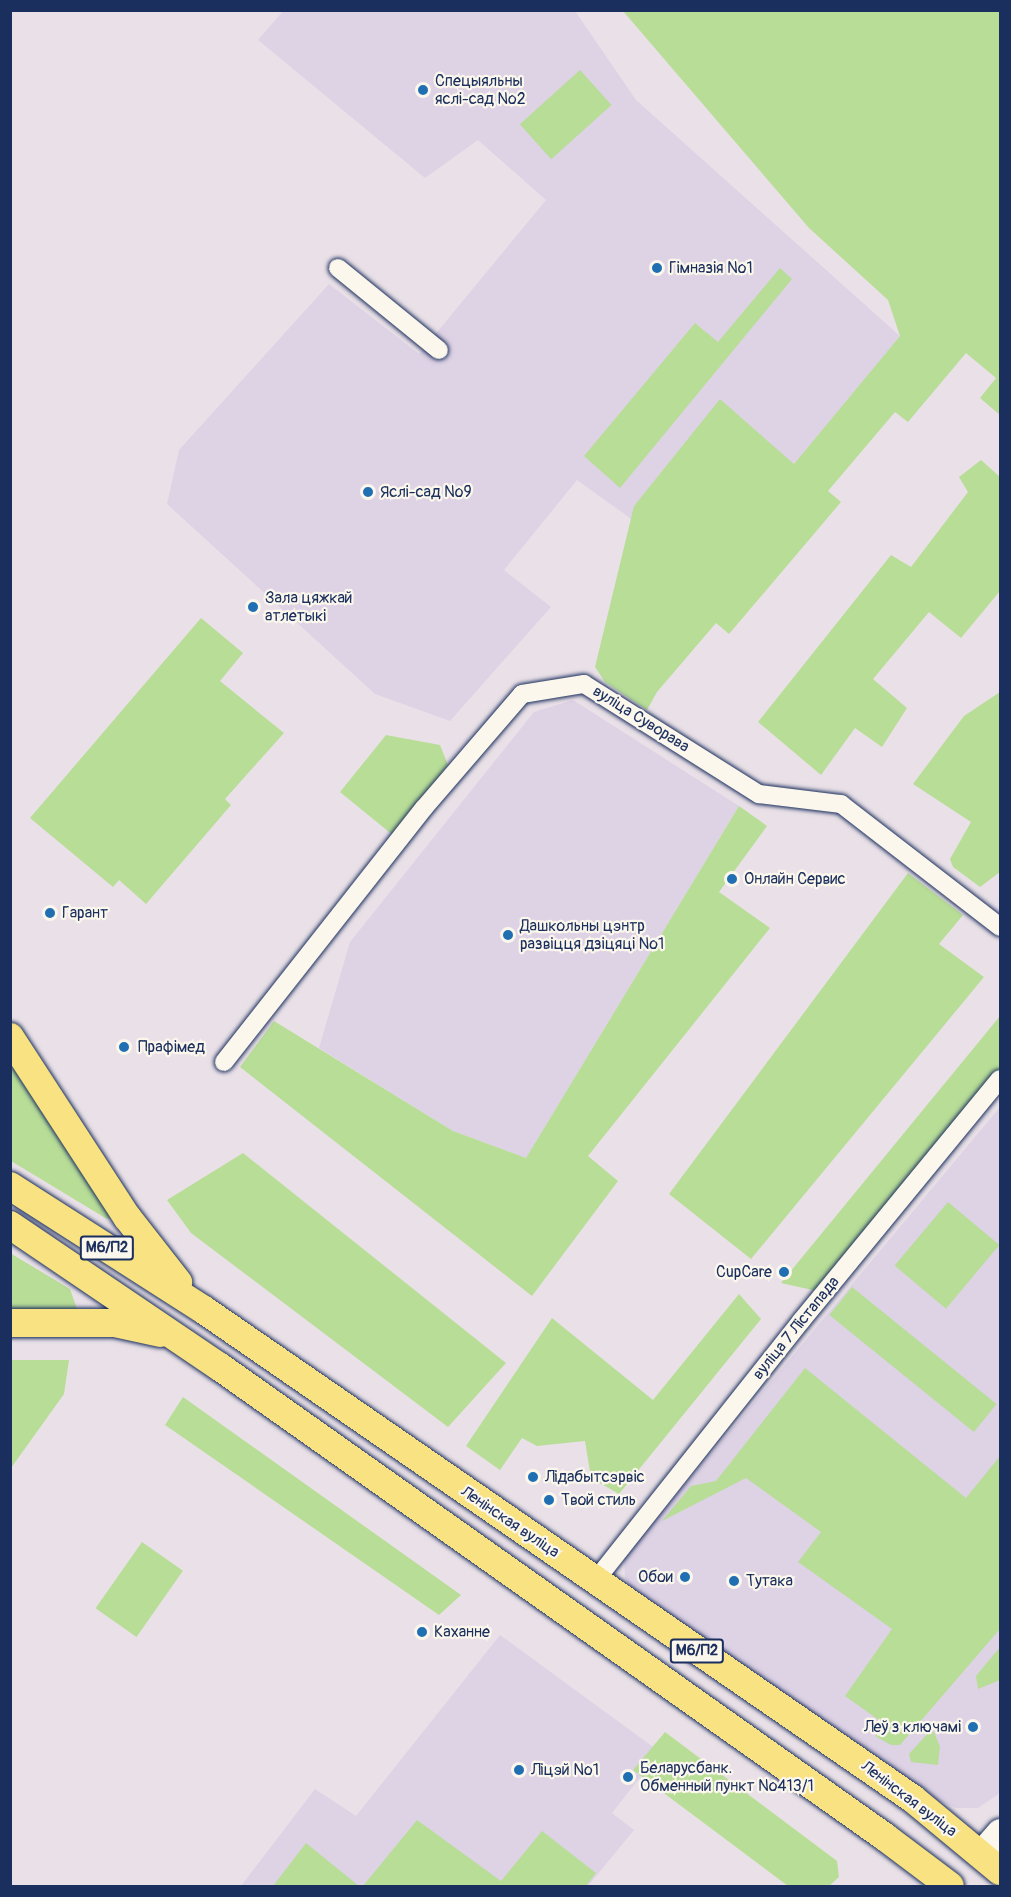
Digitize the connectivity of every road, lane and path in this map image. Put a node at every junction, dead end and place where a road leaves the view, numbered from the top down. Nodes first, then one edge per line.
1 (338, 268) dead end
2 (439, 350) dead end
3 (1000, 927) edge
4 (10, 1037) edge
5 (224, 1062) dead end
6 (1000, 1079) edge
7 (10, 1186) edge
8 (10, 1225) edge
9 (204, 1310) junction
10 (10, 1323) edge
11 (180, 1339) junction
12 (595, 1581) junction
13 (1000, 1832) edge
14 (991, 1862) edge
15 (950, 1887) edge
16 (955, 1887) edge

1 - 2 street
3 - 5 street, вуліца Суворава
4 - 9 main road
6 - 12 street, вуліца 7 Лістапада
7 - 9 main road, Ленінская вуліца / М6/П2
8 - 11 main road, М6/П2
9 - 12 main road, Ленінская вуліца / М6/П2
10 - 11 main road
11 - 15 main road, М6/П2
12 - 14 main road, Ленінская вуліца / М6/П2
13 - 14 main road
14 - 16 main road

